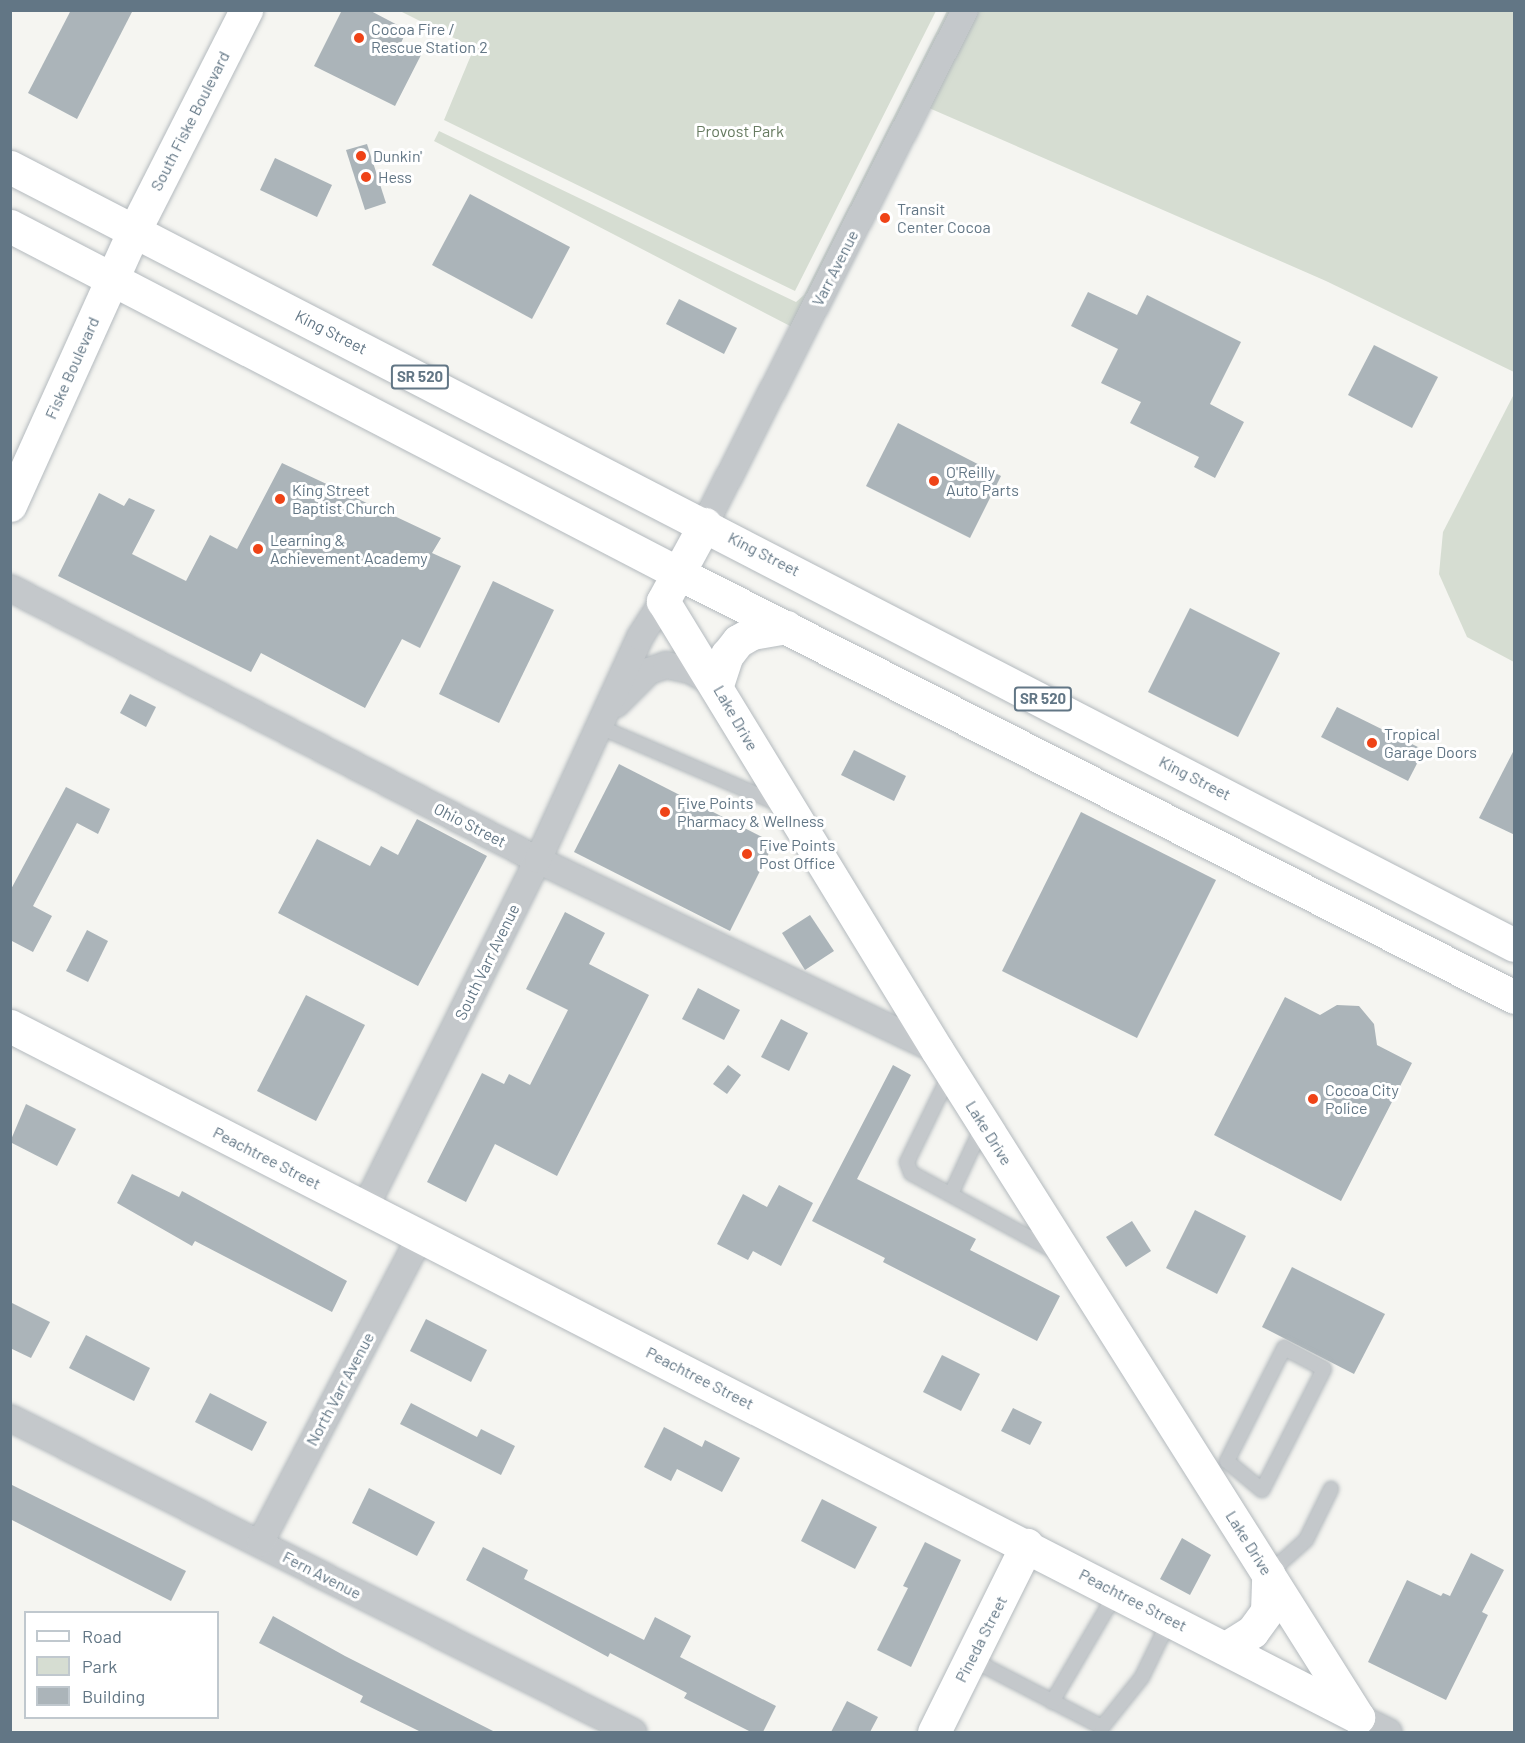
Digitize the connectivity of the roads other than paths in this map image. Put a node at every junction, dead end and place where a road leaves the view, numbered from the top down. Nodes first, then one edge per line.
1 (246, 10) edge
2 (965, 10) edge
3 (10, 167) edge
4 (10, 226) edge
5 (134, 231) junction
6 (113, 279) junction
7 (10, 505) edge
8 (705, 524) junction
9 (671, 587) junction
10 (10, 588) edge
11 (786, 627) junction
12 (717, 685) junction
13 (602, 721) junction
14 (787, 807) junction
15 (538, 860) junction
16 (1515, 945) edge
17 (1515, 997) edge
18 (10, 1026) edge
19 (944, 1061) junction
20 (983, 1124) junction
21 (951, 1194) junction
22 (365, 1208) junction
23 (421, 1235) junction
24 (1068, 1258) junction
25 (10, 1418) edge
26 (1233, 1487) junction
27 (1331, 1489) dead end
28 (260, 1544) junction
29 (1027, 1545) junction
30 (1268, 1574) junction
31 (1116, 1592) junction
32 (1170, 1619) junction
33 (1226, 1648) junction
34 (971, 1659) junction
35 (1052, 1702) junction
36 (1365, 1725) edge
37 (633, 1732) edge
38 (934, 1732) edge
39 (1389, 1732) edge

1 - 5 main road, South Fiske Boulevard
2 - 8 street, Varr Avenue
3 - 5 main road, King Street / SR 520
4 - 6 main road
5 - 6 main road, Fiske Boulevard
5 - 8 main road, King Street / SR 520
6 - 7 main road, Fiske Boulevard
6 - 9 main road
8 - 9 main road
8 - 16 main road, King Street / SR 520
9 - 11 main road
9 - 12 main road, Lake Drive
9 - 13 street
10 - 15 street, Ohio Street
11 - 12 main road
11 - 17 main road
12 - 13 street
12 - 14 main road, Lake Drive
13 - 14 lane
13 - 15 street, South Varr Avenue
14 - 19 main road, Lake Drive
15 - 19 street, Ohio Street
15 - 22 street, South Varr Avenue
18 - 22 main road, Peachtree Street
19 - 20 main road, Lake Drive
19 - 21 lane
20 - 21 lane
20 - 24 main road, Lake Drive
21 - 24 lane
22 - 23 main road, Peachtree Street
23 - 28 street, North Varr Avenue
23 - 29 main road, Peachtree Street
24 - 26 main road, Lake Drive
25 - 28 street, Fern Avenue
26 - 26 lane
26 - 30 main road, Lake Drive
27 - 30 lane
28 - 37 street, Fern Avenue
29 - 31 main road, Peachtree Street
29 - 34 main road, Pineda Street
30 - 33 main road
30 - 36 main road, Lake Drive
31 - 32 main road, Peachtree Street
31 - 35 lane
32 - 33 main road, Peachtree Street
32 - 35 lane
33 - 36 main road, Peachtree Street
34 - 35 lane
34 - 38 main road, Pineda Street
36 - 39 street, Peachtree Street

